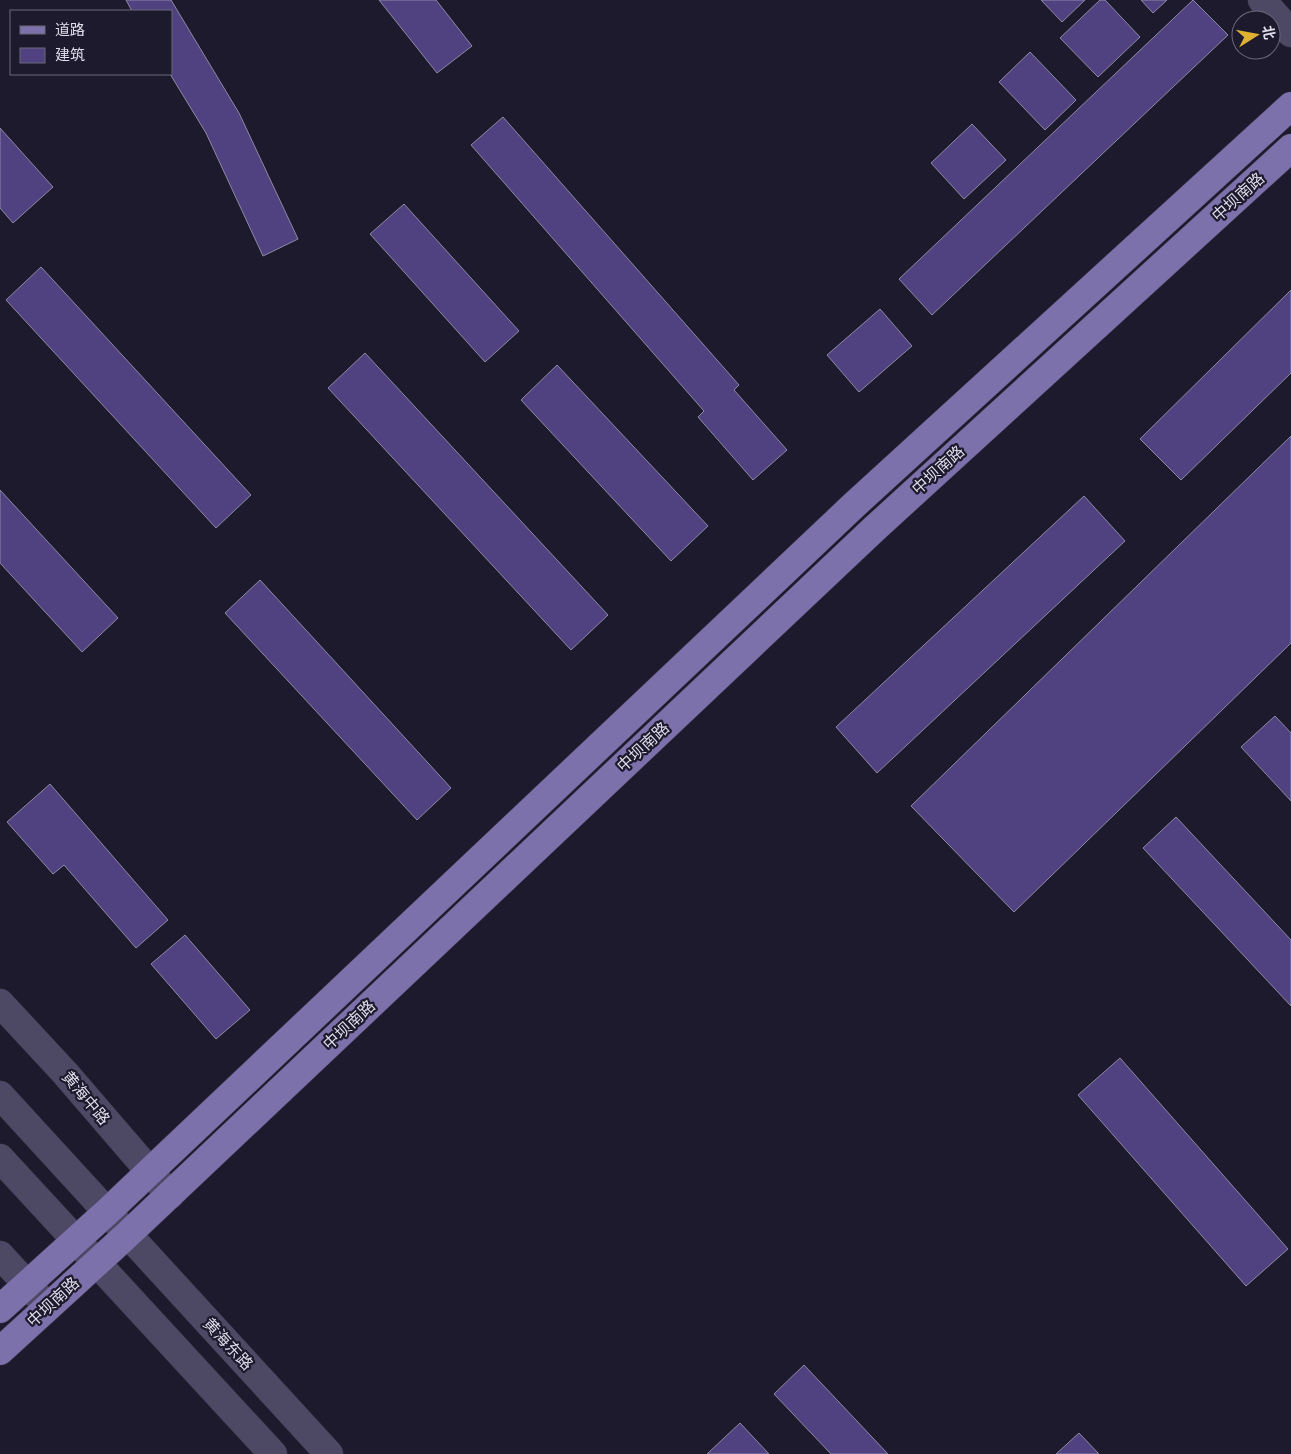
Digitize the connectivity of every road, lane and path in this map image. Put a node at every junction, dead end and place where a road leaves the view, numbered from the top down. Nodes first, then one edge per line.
1 (1262, 0) edge
2 (1291, 32) edge
3 (1291, 106) edge
4 (1291, 148) edge
5 (0, 1003) edge
6 (0, 1095) edge
7 (0, 1158) edge
8 (149, 1172) junction
9 (170, 1195) junction
10 (107, 1212) junction
11 (127, 1235) junction
12 (75, 1240) junction
13 (0, 1255) edge
14 (95, 1263) junction
15 (48, 1307) junction
16 (0, 1309) edge
17 (0, 1351) edge
18 (273, 1454) edge
19 (329, 1454) edge

1 - 2 street
3 - 8 main road, 中坝南路
4 - 9 main road, 中坝南路
5 - 8 street, 黄海中路
6 - 10 street
7 - 12 street
8 - 9 street, 黄海中路
8 - 10 main road, 中坝南路
9 - 11 main road, 中坝南路
10 - 11 street
10 - 12 main road, 中坝南路
11 - 14 main road, 中坝南路
11 - 19 street, 黄海东路
12 - 14 street
12 - 16 main road, 中坝南路
13 - 15 street
14 - 15 main road, 中坝南路
14 - 18 street
15 - 17 main road, 中坝南路

